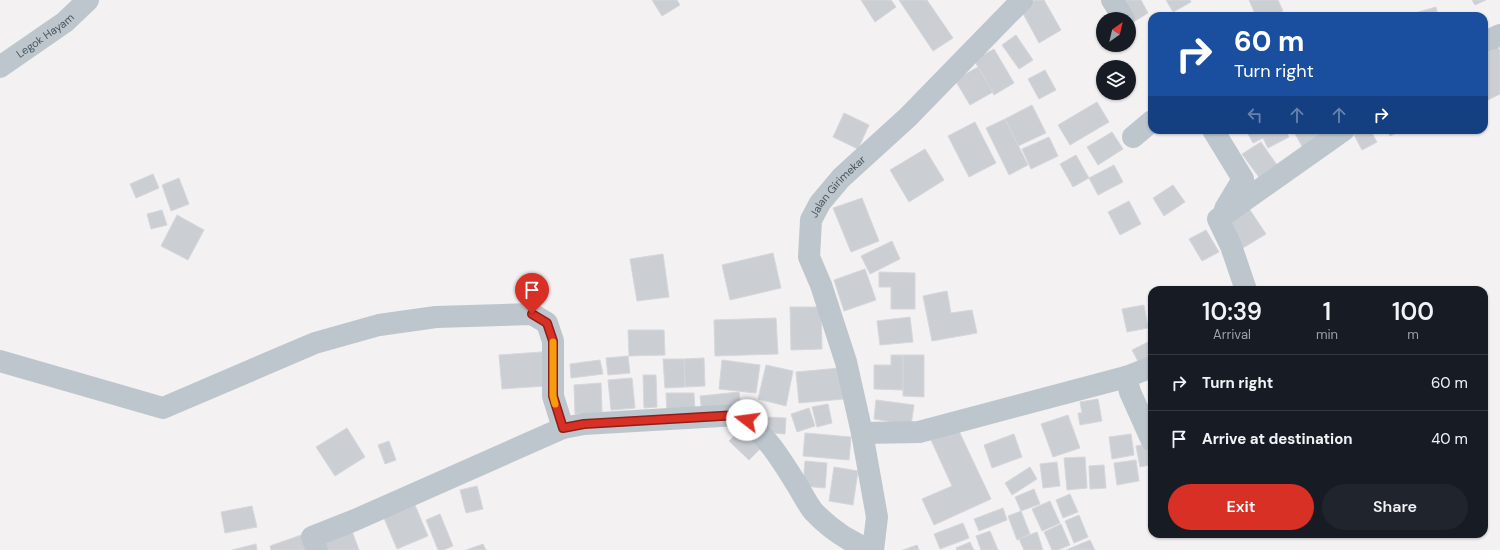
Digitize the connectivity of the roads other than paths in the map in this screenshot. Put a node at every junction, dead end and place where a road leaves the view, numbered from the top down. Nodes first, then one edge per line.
1 (88, 0) edge
2 (1022, 0) edge
3 (1112, 0) edge
4 (1120, 12) edge
5 (1500, 35) edge
6 (1488, 40) edge
7 (0, 67) edge
8 (1148, 125) edge
9 (1215, 134) edge
10 (1338, 134) edge
11 (1134, 137) dead end
12 (1218, 219) junction
13 (1245, 286) edge
14 (0, 361) edge
15 (1148, 369) edge
16 (1126, 377) junction
17 (563, 428) junction
18 (1148, 432) edge
19 (862, 433) junction
20 (318, 550) edge
21 (872, 550) edge

1 - 7 street, Legok Hayam
2 - 19 street, Jalan Girimekar
3 - 4 street
5 - 6 street
8 - 11 street
9 - 12 street
10 - 12 street
12 - 13 street
14 - 17 street
15 - 16 street
16 - 18 street
16 - 19 street
17 - 20 street
17 - 21 street
19 - 21 street, Jalan Girimekar

